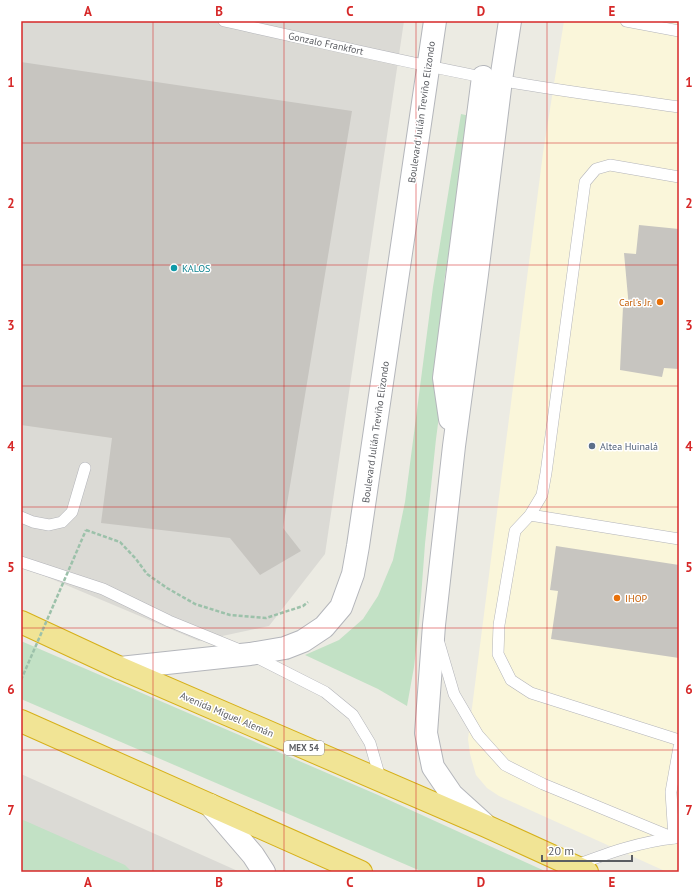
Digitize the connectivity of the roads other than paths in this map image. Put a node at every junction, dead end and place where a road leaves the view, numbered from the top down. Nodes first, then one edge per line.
1 (224, 21) edge
2 (435, 21) edge
3 (449, 21) edge
4 (510, 21) edge
5 (626, 21) edge
6 (679, 31) edge
7 (435, 67) junction
8 (492, 78) junction
9 (679, 107) edge
10 (679, 177) edge
11 (85, 468) dead end
12 (530, 514) junction
13 (21, 517) edge
14 (679, 539) edge
15 (21, 562) edge
16 (21, 622) edge
17 (434, 625) junction
18 (250, 654) junction
19 (120, 668) junction
20 (21, 721) edge
21 (679, 740) edge
22 (679, 746) edge
23 (382, 781) junction
24 (210, 805) junction
25 (486, 826) junction
26 (677, 838) edge
27 (581, 869) edge
28 (264, 872) edge
29 (361, 872) edge

1 - 7 lane, Gonzalo Frankfort
2 - 7 main road, Boulevard Julián Treviño Elizondo
3 - 7 main road
4 - 8 main road
5 - 6 lane
7 - 8 lane, Gonzalo Frankfort
7 - 18 main road, Boulevard Julián Treviño Elizondo
8 - 9 lane, Gonzalo Frankfort
8 - 17 main road
10 - 12 lane
11 - 13 lane
12 - 14 lane
12 - 21 lane
15 - 18 lane
16 - 19 highway, Avenida Miguel Alemán / MEX 54
17 - 25 main road
17 - 26 lane
18 - 19 main road, Boulevard Julián Treviño Elizondo
18 - 23 lane
19 - 23 highway, Avenida Miguel Alemán / MEX 54
20 - 24 highway
22 - 26 lane
23 - 25 highway, Avenida Miguel Alemán / MEX 54
24 - 28 main road
24 - 29 highway
25 - 27 highway, Avenida Miguel Alemán / MEX 54
26 - 27 lane

